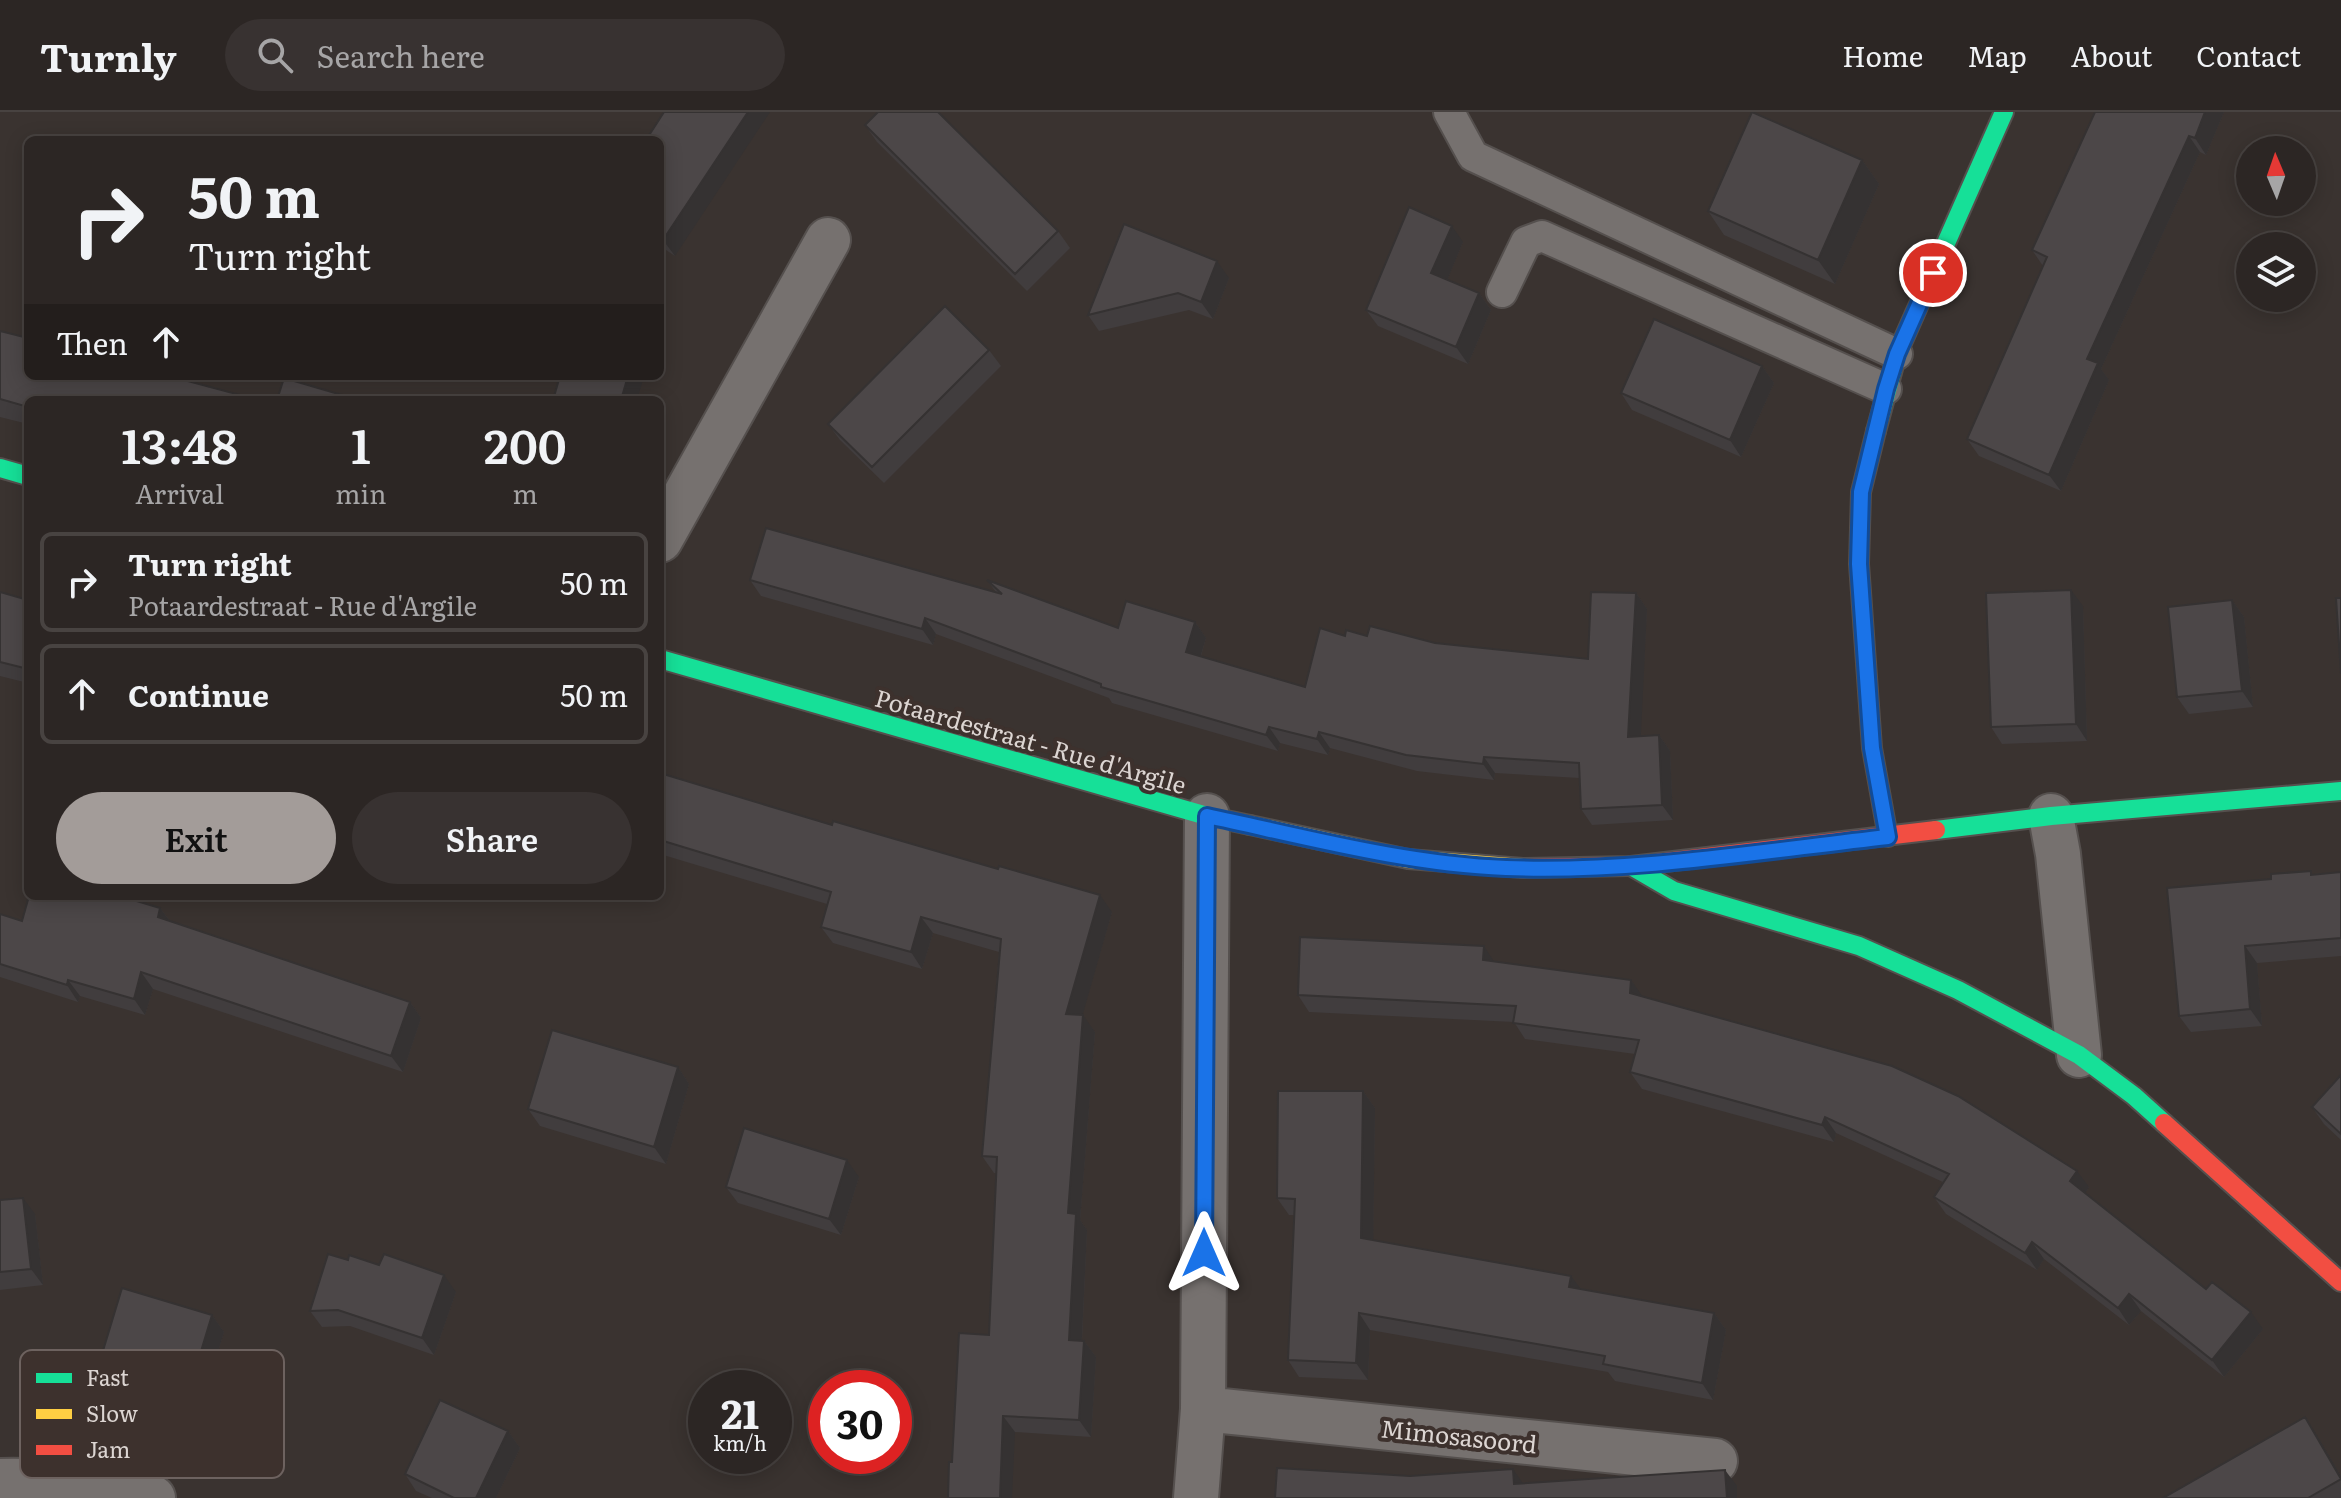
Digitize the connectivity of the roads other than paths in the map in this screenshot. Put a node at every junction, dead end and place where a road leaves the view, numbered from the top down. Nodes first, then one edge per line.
1 (1449, 112) edge
2 (2004, 112) edge
3 (828, 240) dead end
4 (1502, 292) dead end
5 (1897, 354) junction
6 (1886, 389) junction
7 (0, 468) edge
8 (24, 475) edge
9 (664, 533) edge
10 (664, 660) edge
11 (2341, 791) edge
12 (1207, 816) junction
13 (2051, 816) junction
14 (1888, 837) junction
15 (1631, 866) junction
16 (2079, 1055) junction
17 (2341, 1282) edge
18 (1203, 1409) junction
19 (1715, 1461) dead end
20 (0, 1481) edge
21 (153, 1498) edge
22 (1196, 1498) edge

1 - 5 lane
2 - 5 street
3 - 9 street
4 - 6 lane
5 - 6 street
6 - 14 street
7 - 8 street
10 - 12 street, Potaardestraat - Rue d'Argile
11 - 13 street, Potaardestraat - Rue d'Argile
12 - 15 street, Potaardestraat - Rue d'Argile
12 - 18 street
13 - 14 street, Potaardestraat - Rue d'Argile
13 - 16 street
14 - 15 street, Potaardestraat - Rue d'Argile
15 - 16 street
16 - 17 street
18 - 19 street, Mimosasoord
18 - 22 street
20 - 21 street

